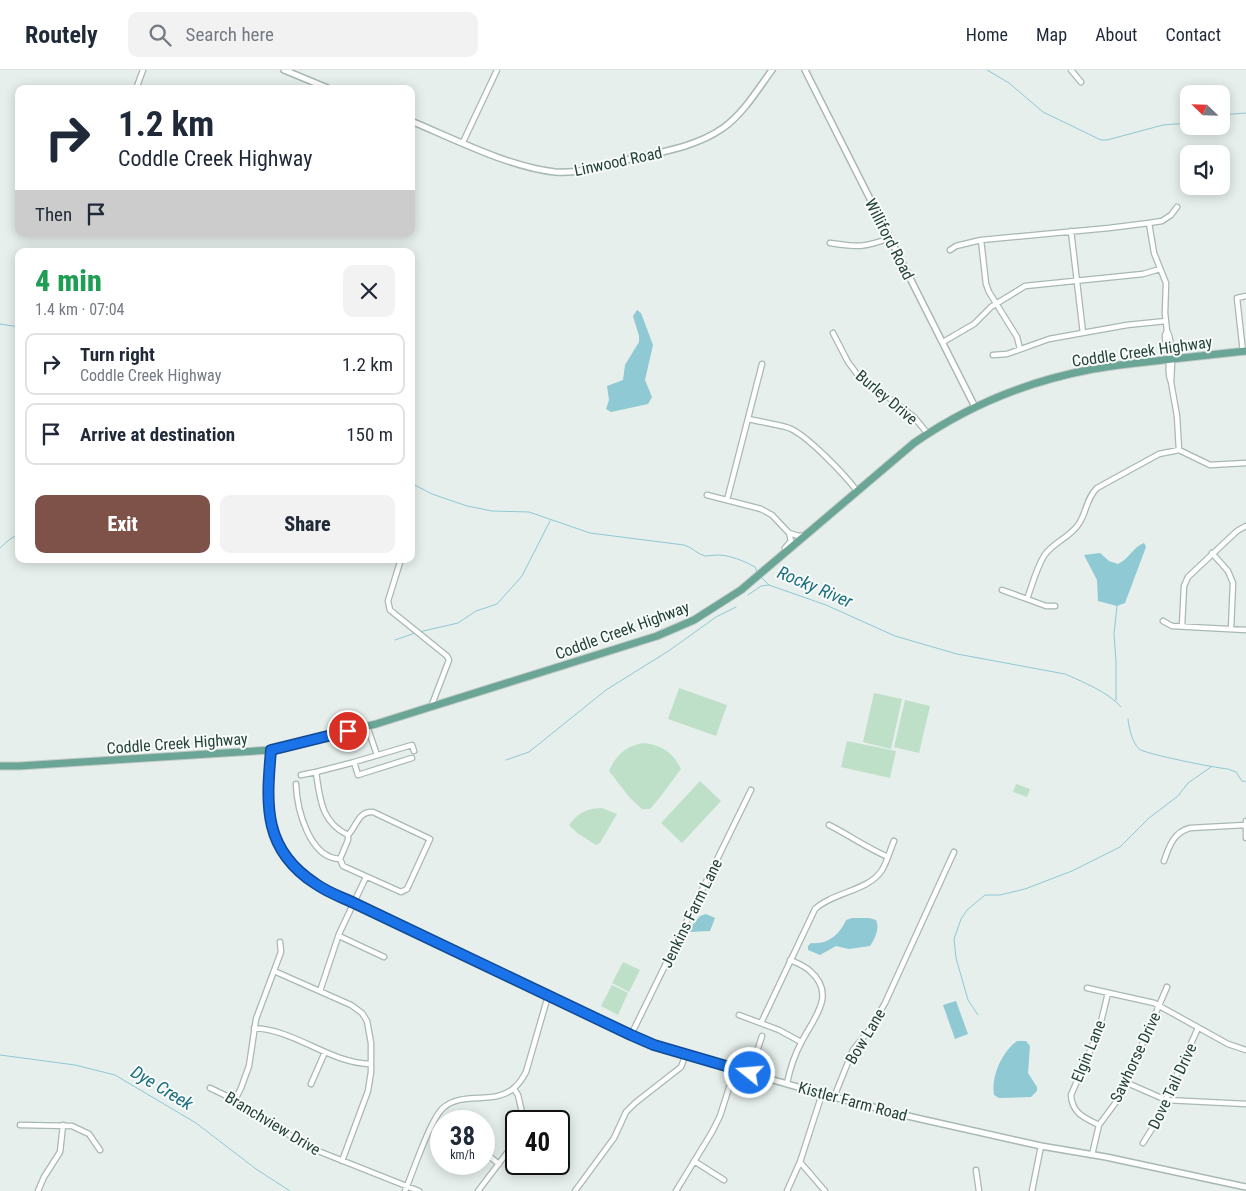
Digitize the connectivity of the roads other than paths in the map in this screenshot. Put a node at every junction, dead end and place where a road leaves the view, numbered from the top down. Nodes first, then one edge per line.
1 (143, 70) edge
2 (284, 70) edge
3 (498, 70) edge
4 (772, 70) edge
5 (805, 70) edge
6 (1071, 70) edge
7 (1080, 82) dead end
8 (137, 85) edge
9 (320, 85) edge
10 (415, 123) edge
11 (463, 142) junction
12 (1178, 207) dead end
13 (1149, 223) junction
14 (1071, 231) junction
15 (890, 238) junction
16 (981, 240) junction
17 (830, 243) dead end
18 (950, 250) dead end
19 (1160, 269) junction
20 (1076, 280) junction
21 (1246, 296) edge
22 (996, 304) junction
23 (1166, 321) junction
24 (833, 333) dead end
25 (1083, 333) junction
26 (943, 342) junction
27 (1020, 349) junction
28 (1244, 352) edge
29 (993, 356) dead end
30 (1169, 358) junction
31 (762, 364) dead end
32 (975, 407) junction
33 (748, 419) junction
34 (928, 434) junction
35 (1179, 450) junction
36 (1246, 463) edge
37 (857, 490) junction
38 (707, 495) dead end
39 (727, 500) junction
40 (1246, 526) edge
41 (789, 533) junction
42 (807, 535) junction
43 (1212, 553) junction
44 (782, 555) junction
45 (400, 563) edge
46 (1002, 590) dead end
47 (1027, 599) junction
48 (1055, 606) dead end
49 (1163, 621) dead end
50 (1182, 626) junction
51 (1231, 629) junction
52 (1246, 630) edge
53 (431, 707) junction
54 (368, 726) junction
55 (271, 750) junction
56 (414, 751) dead end
57 (377, 755) junction
58 (412, 758) dead end
59 (354, 762) junction
60 (0, 766) edge
61 (316, 772) junction
62 (301, 775) dead end
63 (296, 784) dead end
64 (751, 790) dead end
65 (1246, 823) edge
66 (829, 825) dead end
67 (348, 835) junction
68 (1246, 838) edge
69 (894, 841) dead end
70 (954, 852) dead end
71 (888, 857) junction
72 (340, 859) junction
73 (1164, 861) dead end
74 (366, 877) junction
75 (354, 903) junction
76 (339, 936) junction
77 (280, 942) dead end
78 (384, 957) dead end
79 (790, 960) junction
80 (274, 971) junction
81 (1167, 987) dead end
82 (1087, 988) dead end
83 (320, 990) junction
84 (1108, 993) junction
85 (548, 996) junction
86 (1158, 1006) junction
87 (739, 1015) dead end
88 (760, 1023) junction
89 (254, 1028) junction
90 (1198, 1028) junction
91 (631, 1035) junction
92 (762, 1036) dead end
93 (801, 1042) junction
94 (1246, 1050) edge
95 (325, 1052) junction
96 (686, 1054) junction
97 (371, 1064) junction
98 (734, 1069) junction
99 (750, 1073) junction
100 (1125, 1082) junction
101 (787, 1083) junction
102 (310, 1084) dead end
103 (210, 1088) dead end
104 (514, 1089) junction
105 (822, 1094) junction
106 (834, 1097) junction
107 (235, 1100) junction
108 (1166, 1100) junction
109 (1246, 1104) edge
110 (522, 1110) edge
111 (20, 1125) dead end
112 (63, 1125) junction
113 (1099, 1125) junction
114 (1143, 1143) dead end
115 (1041, 1146) junction
116 (100, 1150) dead end
117 (1092, 1154) junction
118 (505, 1156) edge
119 (342, 1161) junction
120 (495, 1161) edge
121 (694, 1161) junction
122 (800, 1162) junction
123 (499, 1164) junction
124 (976, 1170) dead end
125 (724, 1180) dead end
126 (1246, 1187) edge
127 (406, 1189) edge
128 (38, 1191) edge
129 (419, 1191) edge
130 (478, 1191) edge
131 (575, 1191) edge
132 (676, 1191) edge
133 (787, 1191) edge
134 (825, 1191) edge
135 (979, 1191) edge
136 (1032, 1191) edge

1 - 8 street
2 - 9 street
3 - 11 street
4 - 11 street, Linwood Road
5 - 15 street, Williford Road
6 - 7 street
10 - 11 street, Linwood Road
12 - 13 street
13 - 14 street
13 - 19 street
14 - 16 street
14 - 20 street
15 - 17 street
15 - 26 street, Williford Road
16 - 18 street
16 - 22 street
19 - 20 street
19 - 23 street
20 - 22 street
20 - 25 street
21 - 28 street
22 - 26 street
22 - 27 street
23 - 25 street
23 - 30 street
24 - 34 street, Burley Drive
25 - 27 street
26 - 32 street, Williford Road
27 - 29 street
28 - 30 main road, Coddle Creek Highway
30 - 32 main road, Coddle Creek Highway
30 - 35 street
31 - 33 street
32 - 34 main road, Coddle Creek Highway
33 - 37 street
33 - 39 street
34 - 37 main road, Coddle Creek Highway
35 - 36 street
35 - 47 street
37 - 42 main road, Coddle Creek Highway
38 - 39 street
39 - 41 street
40 - 43 street
41 - 42 street
41 - 44 street
42 - 44 main road, Coddle Creek Highway
43 - 50 street
43 - 51 street
44 - 53 main road, Coddle Creek Highway
45 - 53 street
46 - 47 street
47 - 48 street
49 - 50 street
50 - 51 street
51 - 52 street
53 - 54 main road, Coddle Creek Highway
54 - 55 main road, Coddle Creek Highway
54 - 57 street
55 - 60 main road, Coddle Creek Highway
55 - 75 street, Kistler Farm Road
56 - 57 street
57 - 59 street
58 - 59 street
59 - 61 street
61 - 62 street
61 - 67 street
63 - 72 street
64 - 91 street, Jenkins Farm Lane
65 - 68 street
65 - 73 street
66 - 71 street
67 - 72 street
67 - 74 street
69 - 71 street
70 - 106 street, Bow Lane
71 - 79 street
72 - 74 street
74 - 75 street
75 - 76 street
75 - 85 street, Kistler Farm Road
76 - 78 street
76 - 83 street
77 - 80 street
79 - 88 street
79 - 93 street
80 - 83 street
80 - 89 street
81 - 86 street, Sawhorse Drive
82 - 84 street
83 - 97 street
84 - 86 street
84 - 113 street, Elgin Lane
85 - 91 street, Kistler Farm Road
85 - 104 street
86 - 90 street
86 - 100 street, Sawhorse Drive
87 - 88 street
88 - 93 street
89 - 95 street
89 - 107 street
90 - 94 street
90 - 108 street, Dove Tail Drive
91 - 96 street, Kistler Farm Road
92 - 99 street
93 - 101 street
95 - 97 street
95 - 102 street
96 - 98 street, Kistler Farm Road
96 - 131 street
97 - 119 street
98 - 99 street, Kistler Farm Road
98 - 121 street
99 - 101 street, Kistler Farm Road
100 - 108 street
100 - 113 street, Sawhorse Drive
101 - 105 street, Kistler Farm Road
103 - 107 street, Branchview Drive
104 - 110 street
104 - 127 street
105 - 106 street, Kistler Farm Road
105 - 122 street
106 - 115 street, Kistler Farm Road
107 - 119 street, Branchview Drive
108 - 109 street
108 - 114 street, Dove Tail Drive
111 - 112 street
112 - 116 street
112 - 128 street
113 - 117 street, Sawhorse Drive
115 - 117 street, Kistler Farm Road
115 - 136 street
117 - 126 street, Kistler Farm Road
118 - 123 street
119 - 127 street, Branchview Drive
120 - 123 street
121 - 125 street
121 - 132 street
122 - 133 street
122 - 134 street
123 - 130 street
124 - 135 street
127 - 129 street, Branchview Drive

